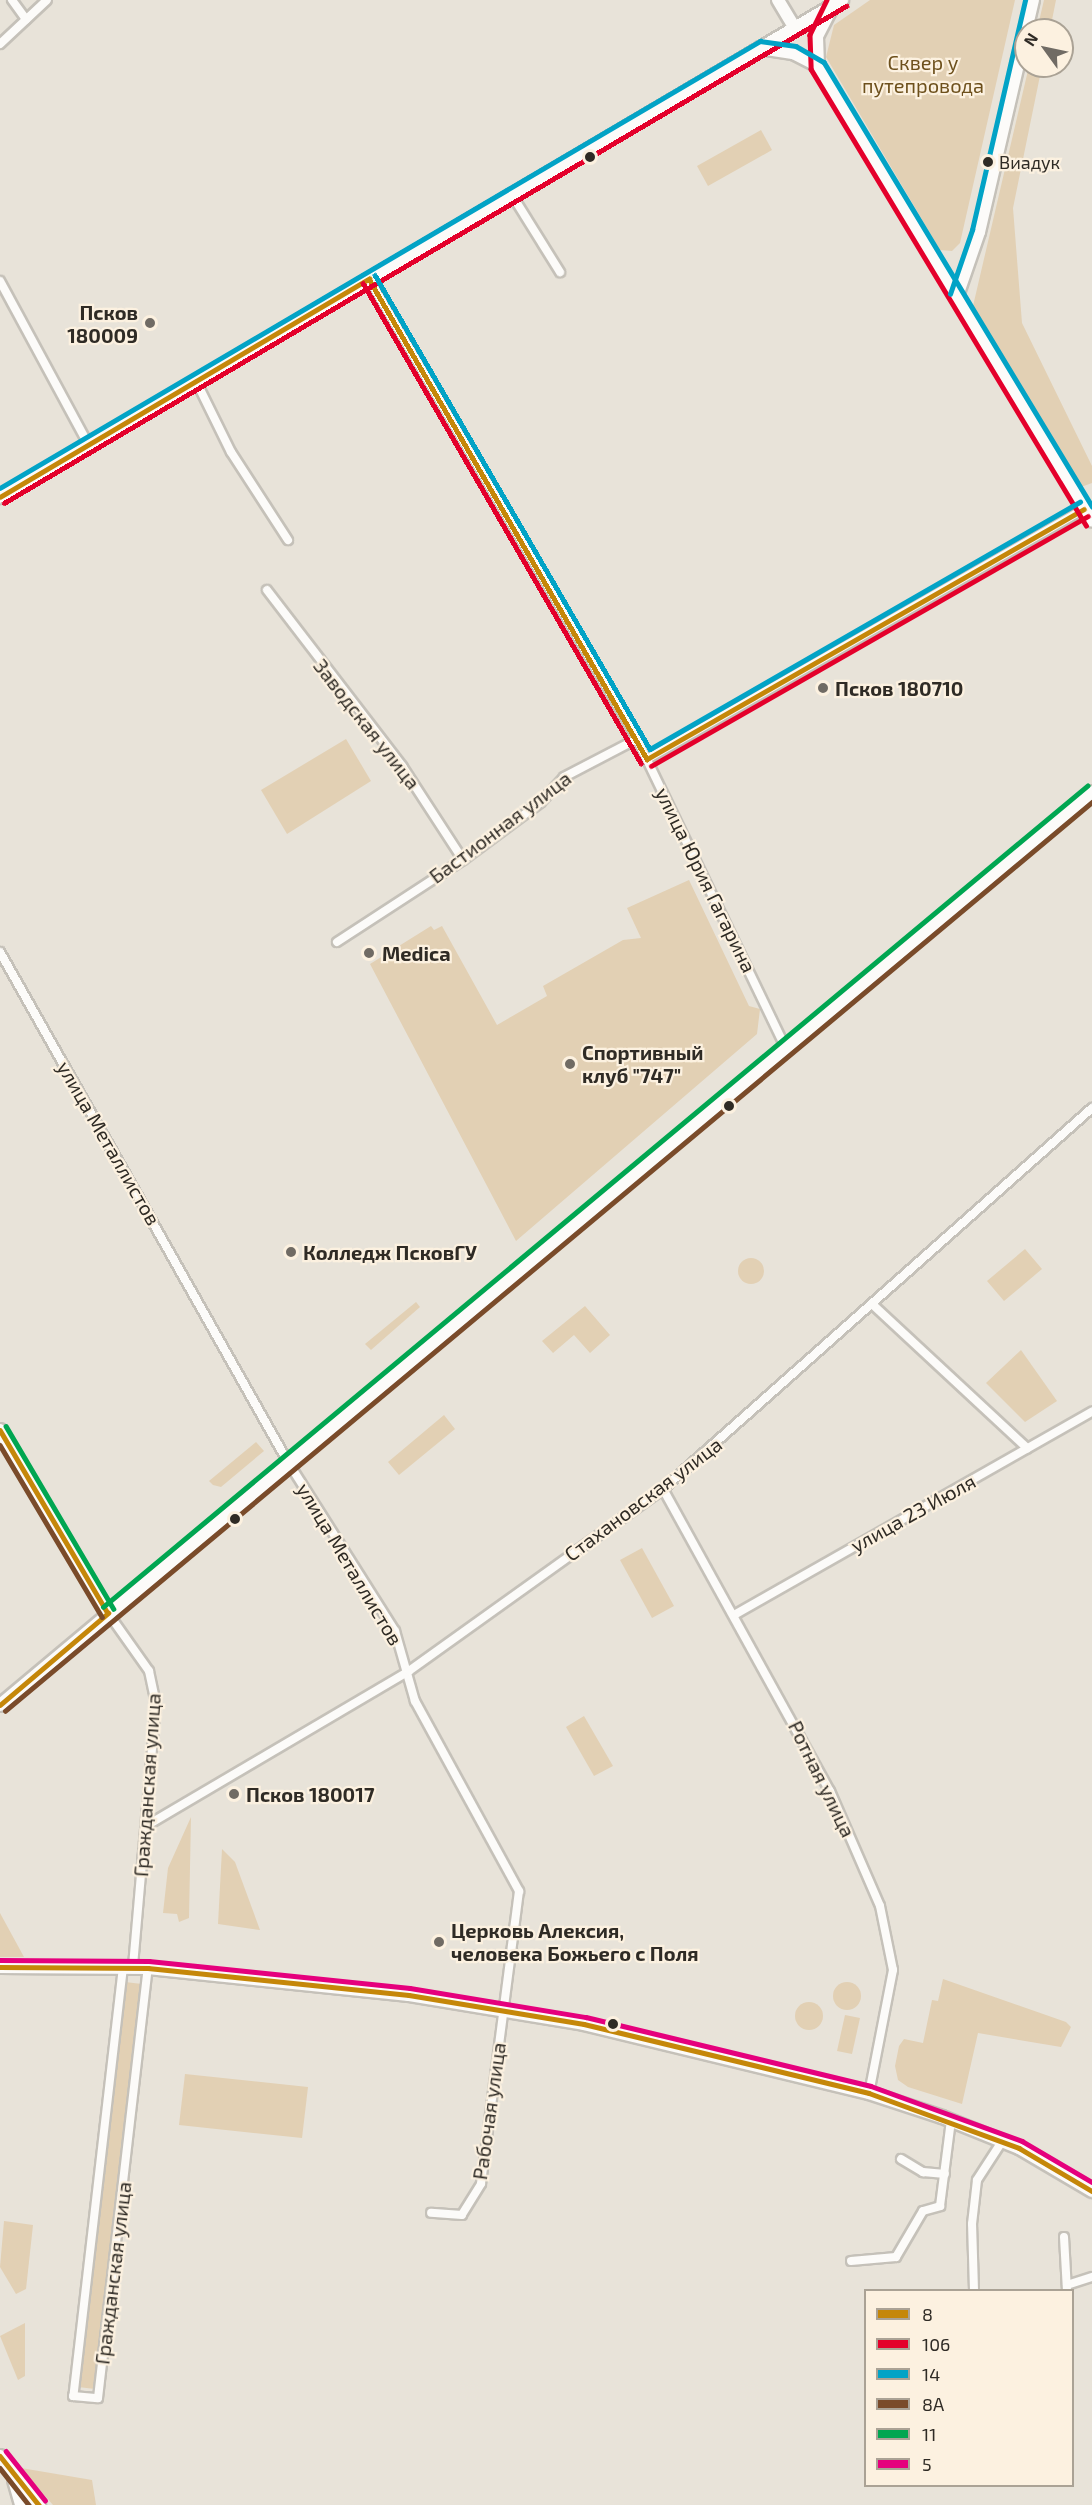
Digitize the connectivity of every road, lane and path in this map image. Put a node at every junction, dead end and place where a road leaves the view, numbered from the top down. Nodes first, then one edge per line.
1 (12, 0) edge
2 (47, 0) edge
3 (778, 0) edge
4 (1033, 0) edge
5 (838, 3) edge
6 (26, 19) junction
7 (794, 27) junction
8 (0, 44) edge
9 (760, 48) junction
10 (818, 66) junction
11 (512, 195) junction
12 (560, 272) dead end
13 (369, 279) junction
14 (0, 281) edge
15 (957, 296) junction
16 (196, 381) junction
17 (88, 444) junction
18 (0, 497) edge
19 (1084, 509) junction
20 (1092, 521) edge
21 (288, 540) dead end
22 (267, 591) dead end
23 (637, 739) junction
24 (647, 759) junction
25 (1092, 792) edge
26 (463, 860) junction
27 (337, 942) dead end
28 (0, 952) edge
29 (785, 1047) junction
30 (1092, 1108) edge
31 (872, 1304) junction
32 (1092, 1412) edge
33 (0, 1430) edge
34 (1028, 1448) junction
35 (288, 1462) junction
36 (663, 1489) junction
37 (108, 1613) junction
38 (734, 1615) junction
39 (409, 1671) junction
40 (0, 1705) edge
41 (146, 1826) junction
42 (0, 1967) edge
43 (128, 1967) junction
44 (148, 1968) junction
45 (503, 2009) junction
46 (869, 2093) junction
47 (951, 2120) junction
48 (1003, 2140) junction
49 (901, 2159) dead end
50 (945, 2174) junction
51 (1092, 2191) edge
52 (431, 2212) dead end
53 (1064, 2237) dead end
54 (851, 2261) dead end
55 (1092, 2277) edge
56 (1067, 2288) edge
57 (974, 2289) edge
58 (0, 2456) edge
59 (14, 2479) junction
60 (21, 2505) edge
61 (39, 2505) edge

1 - 6 street
2 - 6 street
3 - 7 main road
4 - 15 main road
5 - 7 main road
5 - 10 main road
6 - 8 street
7 - 9 main road
9 - 10 main road
9 - 11 main road
10 - 15 main road
11 - 12 street
11 - 13 main road
13 - 16 main road
13 - 23 street, улица Юрия Гагарина
14 - 17 street
15 - 19 main road
16 - 17 main road
16 - 21 street
17 - 18 main road
19 - 20 main road
19 - 24 street
22 - 26 street, Заводская улица
23 - 24 street, улица Юрия Гагарина
23 - 26 street, Бастионная улица
24 - 29 street, улица Юрия Гагарина
25 - 29 main road
26 - 27 street, Бастионная улица
28 - 35 street, улица Металлистов
29 - 35 main road
30 - 31 street, Стахановская улица
31 - 34 street
31 - 36 street, Стахановская улица
32 - 34 street, улица 23 Июля
33 - 37 main road, Гражданская улица
34 - 38 street, улица 23 Июля
35 - 37 main road
35 - 39 street, улица Металлистов
36 - 38 street, Ротная улица
36 - 39 street, Стахановская улица
37 - 40 main road
37 - 41 street, Гражданская улица
38 - 46 street, Ротная улица
39 - 41 street, Стахановская улица
39 - 45 street, улица Металлистов
41 - 43 street, Гражданская улица
42 - 43 main road
43 - 44 main road
43 - 44 street, Гражданская улица
44 - 45 main road
45 - 46 main road
45 - 52 street, Рабочая улица
46 - 47 main road
47 - 48 main road
47 - 50 street
48 - 51 main road
48 - 57 street
49 - 50 street
50 - 54 street
53 - 56 street
55 - 56 street
58 - 59 main road
59 - 60 main road
59 - 61 main road

